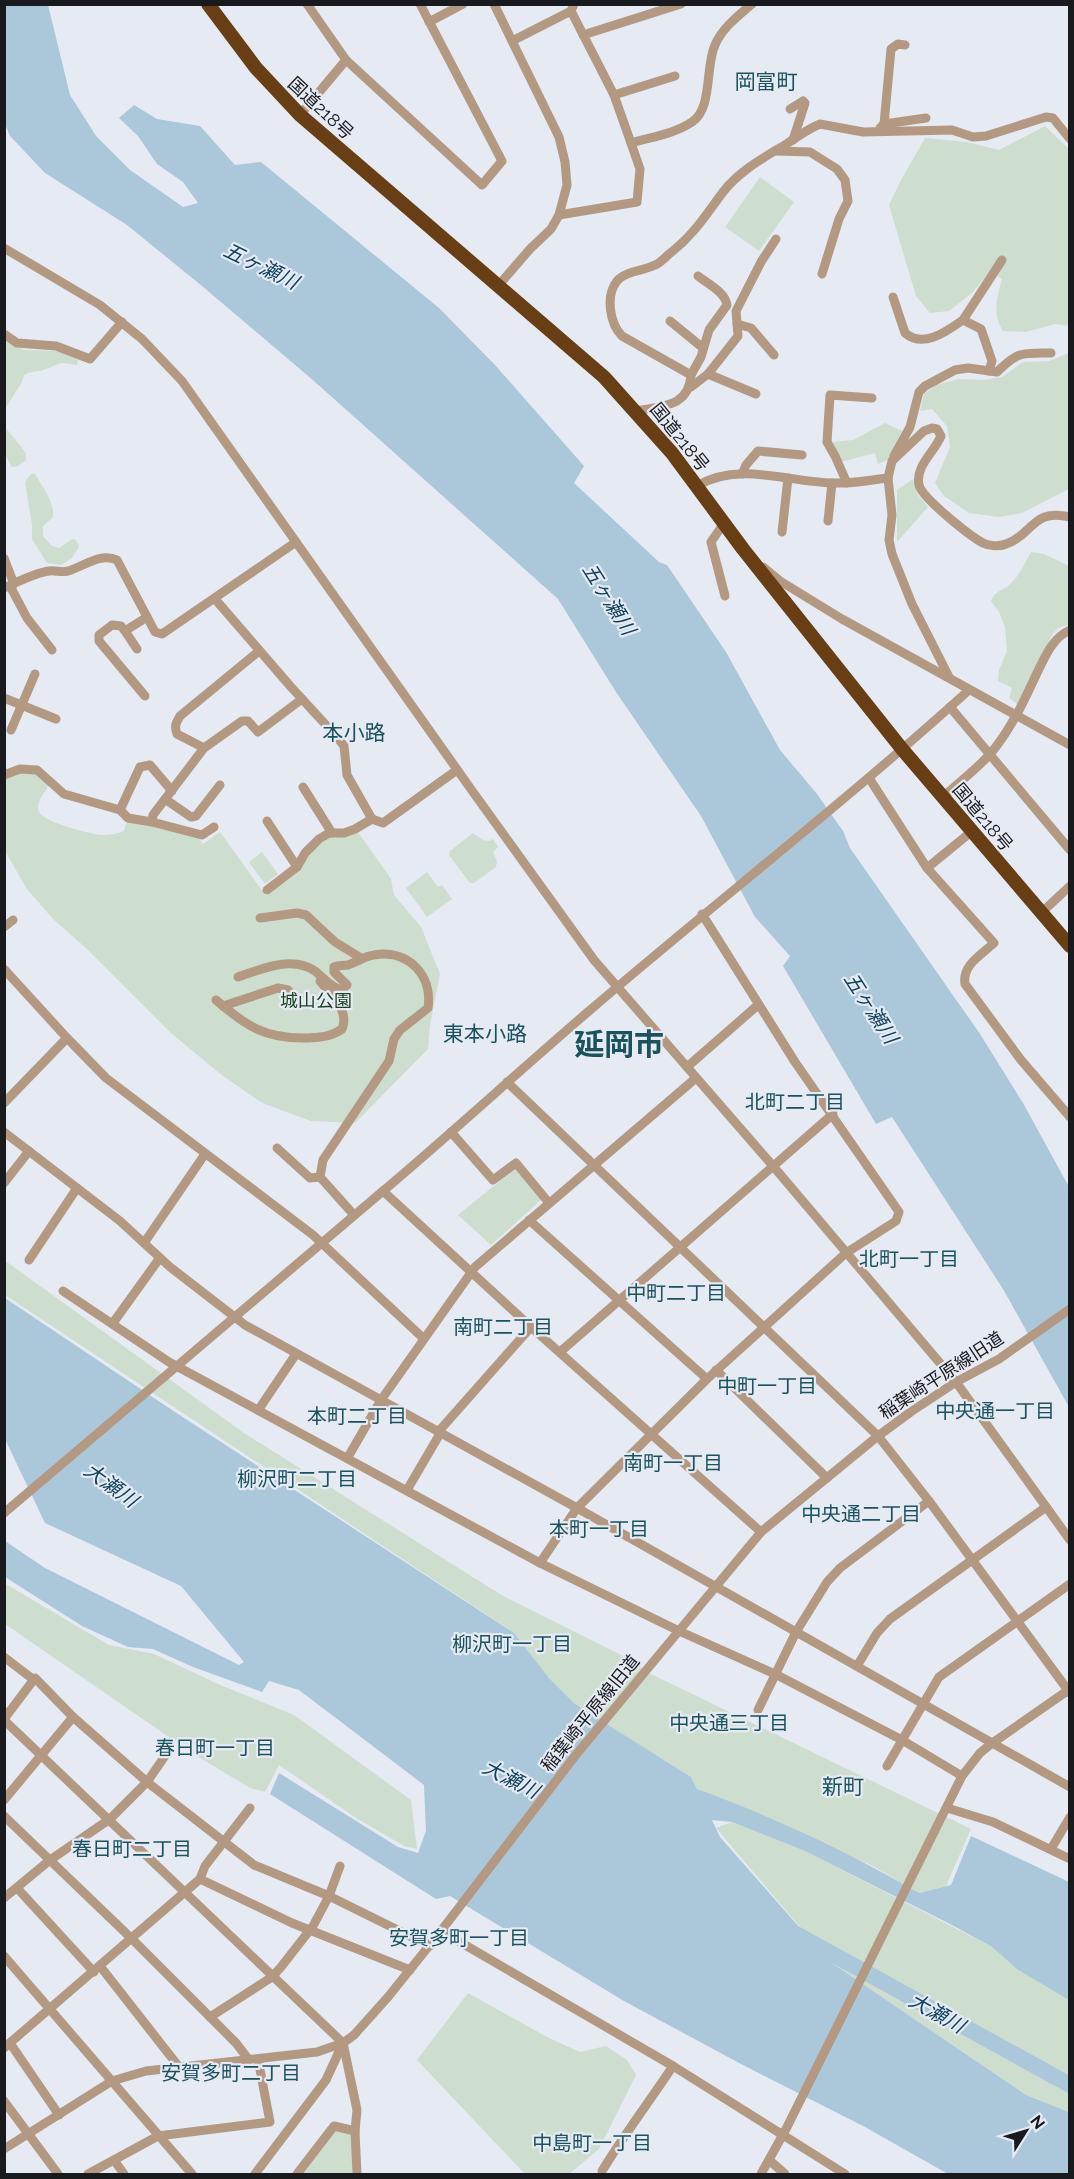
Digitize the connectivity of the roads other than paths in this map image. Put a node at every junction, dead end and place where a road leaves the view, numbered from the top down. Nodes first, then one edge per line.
1 (208, 4) edge
2 (420, 4) edge
3 (463, 4) edge
4 (681, 4) edge
5 (752, 4) edge
6 (495, 5) edge
7 (312, 6) edge
8 (572, 8) edge
9 (429, 22) junction
10 (583, 35) junction
11 (512, 41) junction
12 (905, 45) dead end
13 (346, 60) junction
14 (675, 76) dead end
15 (614, 95) junction
16 (790, 109) dead end
17 (300, 115) junction
18 (926, 118) dead end
19 (880, 128) junction
20 (1070, 139) edge
21 (794, 140) junction
22 (631, 143) junction
23 (776, 151) junction
24 (559, 215) junction
25 (776, 239) dead end
26 (4, 248) edge
27 (1002, 260) dead end
28 (822, 274) dead end
29 (698, 276) dead end
30 (498, 286) junction
31 (893, 297) dead end
32 (963, 320) junction
33 (670, 321) dead end
34 (122, 322) junction
35 (737, 324) junction
36 (4, 334) edge
37 (703, 348) junction
38 (1051, 353) dead end
39 (774, 355) dead end
40 (989, 371) junction
41 (708, 374) junction
42 (691, 375) junction
43 (690, 387) junction
44 (756, 394) dead end
45 (872, 398) dead end
46 (636, 411) junction
47 (802, 455) dead end
48 (892, 461) junction
49 (742, 474) junction
50 (788, 478) junction
51 (888, 478) junction
52 (832, 483) junction
53 (847, 483) junction
54 (697, 486) junction
55 (1070, 518) edge
56 (828, 521) dead end
57 (724, 524) junction
58 (782, 532) dead end
59 (296, 542) junction
60 (743, 549) junction
61 (4, 558) edge
62 (9, 586) edge
63 (725, 596) dead end
64 (215, 599) junction
65 (809, 599) junction
66 (787, 604) junction
67 (147, 617) junction
68 (1070, 630) edge
69 (125, 631) junction
70 (137, 649) dead end
71 (52, 650) dead end
72 (259, 651) junction
73 (35, 674) dead end
74 (949, 677) junction
75 (969, 690) junction
76 (145, 696) dead end
77 (4, 698) edge
78 (302, 699) junction
79 (22, 705) junction
80 (950, 707) junction
81 (1017, 716) junction
82 (57, 719) dead end
83 (11, 730) dead end
84 (1070, 745) edge
85 (204, 748) junction
86 (902, 749) junction
87 (990, 754) junction
88 (458, 770) junction
89 (4, 775) edge
90 (869, 778) junction
91 (220, 785) dead end
92 (303, 787) dead end
93 (172, 790) junction
94 (943, 797) junction
95 (165, 799) junction
96 (120, 810) junction
97 (372, 819) junction
98 (267, 821) dead end
99 (152, 822) junction
100 (214, 827) dead end
101 (971, 832) junction
102 (332, 833) junction
103 (1066, 838) edge
104 (1070, 850) edge
105 (297, 867) junction
106 (927, 868) junction
107 (1070, 886) edge
108 (267, 890) dead end
109 (1041, 913) junction
110 (702, 914) junction
111 (260, 918) dead end
112 (13, 920) dead end
113 (4, 927) edge
114 (1070, 946) edge
115 (362, 958) junction
116 (306, 966) junction
117 (4, 969) edge
118 (238, 977) dead end
119 (617, 988) junction
120 (287, 1001) dead end
121 (758, 1005) junction
122 (67, 1038) junction
123 (687, 1067) junction
124 (696, 1078) junction
125 (507, 1082) junction
126 (4, 1103) edge
127 (833, 1114) junction
128 (1070, 1117) edge
129 (4, 1132) edge
130 (451, 1132) junction
131 (277, 1148) dead end
132 (29, 1151) junction
133 (205, 1154) junction
134 (594, 1165) junction
135 (774, 1166) junction
136 (320, 1177) junction
137 (4, 1183) edge
138 (77, 1188) junction
139 (383, 1191) junction
140 (549, 1203) junction
141 (354, 1215) junction
142 (529, 1220) junction
143 (321, 1242) junction
144 (144, 1243) junction
145 (681, 1248) junction
146 (846, 1253) junction
147 (159, 1258) junction
148 (29, 1260) dead end
149 (472, 1272) junction
150 (63, 1291) dead end
151 (619, 1302) junction
152 (1070, 1309) edge
153 (237, 1317) junction
154 (113, 1323) junction
155 (765, 1326) junction
156 (531, 1327) junction
157 (423, 1338) junction
158 (560, 1352) junction
159 (296, 1354) junction
160 (178, 1365) junction
161 (716, 1370) junction
162 (706, 1379) junction
163 (956, 1382) junction
164 (381, 1400) junction
165 (259, 1409) junction
166 (440, 1432) junction
167 (651, 1435) junction
168 (878, 1436) junction
169 (348, 1457) junction
170 (827, 1478) junction
171 (407, 1490) junction
172 (929, 1501) junction
173 (1046, 1507) junction
174 (578, 1508) junction
175 (4, 1513) edge
176 (761, 1532) junction
177 (1070, 1540) edge
178 (972, 1560) junction
179 (540, 1563) junction
180 (1070, 1584) edge
181 (717, 1587) junction
182 (1018, 1620) junction
183 (679, 1631) junction
184 (796, 1632) junction
185 (4, 1657) edge
186 (857, 1666) junction
187 (777, 1675) junction
188 (34, 1680) junction
189 (1069, 1690) edge
190 (923, 1703) junction
191 (758, 1710) dead end
192 (73, 1717) junction
193 (4, 1719) edge
194 (902, 1740) junction
195 (991, 1744) junction
196 (167, 1753) dead end
197 (41, 1754) junction
198 (886, 1766) dead end
199 (962, 1776) junction
200 (147, 1782) junction
201 (1070, 1787) edge
202 (4, 1800) edge
203 (250, 1808) dead end
204 (946, 1810) junction
205 (4, 1816) edge
206 (1070, 1816) edge
207 (110, 1820) junction
208 (224, 1842) junction
209 (1051, 1850) junction
210 (1070, 1859) edge
211 (50, 1860) junction
212 (340, 1866) dead end
213 (200, 1879) junction
214 (17, 1888) junction
215 (186, 1892) junction
216 (329, 1896) junction
217 (4, 1898) edge
218 (310, 1930) junction
219 (441, 1931) junction
220 (132, 1939) junction
221 (429, 1946) junction
222 (4, 1956) edge
223 (8, 1967) edge
224 (97, 1969) junction
225 (410, 1970) junction
226 (272, 1977) junction
227 (50, 2010) junction
228 (210, 2017) junction
229 (343, 2043) junction
230 (7, 2045) edge
231 (253, 2059) junction
232 (672, 2066) junction
233 (179, 2067) junction
234 (112, 2081) junction
235 (4, 2101) edge
236 (59, 2115) junction
237 (270, 2118) junction
238 (288, 2130) junction
239 (355, 2131) junction
240 (784, 2132) junction
241 (29, 2134) junction
242 (158, 2136) junction
243 (4, 2149) edge
244 (114, 2160) junction
245 (769, 2160) junction
246 (602, 2171) dead end
247 (58, 2175) edge
248 (88, 2175) edge
249 (124, 2175) edge
250 (192, 2175) edge
251 (255, 2175) edge
252 (297, 2175) edge
253 (357, 2175) edge
254 (761, 2175) edge
255 (785, 2175) edge
256 (845, 2175) edge

1 - 17 highway, 国道218号
2 - 9 street
3 - 9 street
4 - 10 street
5 - 22 street
6 - 11 street
7 - 13 street
8 - 10 street
8 - 11 street
9 - 13 street
10 - 15 street
11 - 24 street
12 - 19 street
13 - 17 street
14 - 15 street
15 - 22 street
16 - 21 street
17 - 30 highway, 国道218号
18 - 19 street
19 - 20 street
19 - 21 street
21 - 23 street
22 - 24 street
23 - 28 street
23 - 42 street
24 - 30 street
25 - 35 street
26 - 34 street
27 - 32 street
29 - 37 street
30 - 46 highway, 国道218号
31 - 32 street
32 - 40 street
33 - 37 street
34 - 36 street
34 - 59 street
35 - 39 street
35 - 41 street
37 - 42 street
38 - 40 street
40 - 48 street
41 - 43 street
41 - 44 street
42 - 43 street
43 - 46 street
45 - 53 street
46 - 54 highway, 国道218号
47 - 49 street
48 - 51 street
48 - 55 street
49 - 50 street
49 - 54 street
50 - 52 street
50 - 58 street
51 - 53 street
51 - 74 street
52 - 53 street
52 - 56 street
54 - 57 highway, 国道218号
57 - 60 highway, 国道218号
57 - 63 street
59 - 64 street
59 - 88 street
60 - 65 street
60 - 66 highway, 国道218号
61 - 62 street
62 - 67 street
62 - 71 street
64 - 67 street
64 - 72 street
65 - 66 street
65 - 74 street
66 - 86 highway, 国道218号
67 - 69 street
68 - 81 street
69 - 70 street
69 - 76 street
72 - 78 street
72 - 85 street
73 - 79 street
74 - 75 street
75 - 80 street
75 - 81 street
77 - 79 street
78 - 85 street
78 - 97 street
79 - 82 street
79 - 83 street
80 - 86 street
80 - 87 street
81 - 84 street
81 - 87 street
85 - 93 street
86 - 90 street
86 - 94 highway, 国道218号
87 - 94 street
87 - 103 street
88 - 97 street
88 - 119 street
89 - 96 street
90 - 106 street
90 - 110 street
91 - 95 street
92 - 102 street
93 - 95 street
93 - 96 street
94 - 101 highway, 国道218号
95 - 99 street
96 - 99 street
97 - 102 street
98 - 105 street
99 - 100 street
101 - 106 street
101 - 109 highway, 国道218号
102 - 105 street
103 - 104 street
105 - 108 street
106 - 128 street
107 - 109 street
109 - 114 highway, 国道218号
110 - 119 street
110 - 121 street
111 - 115 street
112 - 113 street
115 - 116 street
115 - 136 street
116 - 118 street
116 - 120 street
117 - 122 street
119 - 123 street
119 - 125 street
121 - 123 street
121 - 127 street
122 - 126 street
122 - 133 street
123 - 124 street
124 - 134 street
124 - 135 street
125 - 130 street
125 - 134 street
127 - 135 street
127 - 146 street
129 - 132 street
130 - 139 street
130 - 140 street
131 - 136 street
132 - 137 street
132 - 138 street
133 - 143 street
133 - 144 street
134 - 140 street
134 - 145 street
135 - 145 street
135 - 146 street
136 - 141 street
138 - 144 street
138 - 148 street
139 - 141 street
139 - 149 street
140 - 142 street
141 - 143 street
142 - 149 street
142 - 151 street
143 - 153 street
143 - 157 street
144 - 147 street
145 - 151 street
145 - 155 street
146 - 155 street
146 - 163 street
147 - 153 street
147 - 154 street
149 - 156 street
149 - 157 street
150 - 154 street
151 - 158 street
151 - 162 street
152 - 163 street, 稲葉崎平原線旧道
153 - 159 street
153 - 160 street
154 - 160 street
155 - 161 street
155 - 168 street
156 - 158 street
156 - 166 street
157 - 164 street
158 - 167 street
159 - 164 street
159 - 165 street
160 - 165 street
160 - 175 street
161 - 162 street
161 - 170 street
162 - 167 street
163 - 168 street, 稲葉崎平原線旧道
163 - 173 street
164 - 166 street
164 - 169 street
165 - 169 street
166 - 171 street
166 - 174 street
167 - 174 street
167 - 176 street
168 - 170 street, 稲葉崎平原線旧道
168 - 172 street
169 - 171 street
170 - 176 street, 稲葉崎平原線旧道
171 - 179 street
172 - 178 street
172 - 184 street
173 - 177 street
173 - 178 street
174 - 179 street
174 - 181 street
176 - 181 street, 稲葉崎平原線旧道
178 - 182 street
178 - 186 street
179 - 183 street
180 - 182 street
181 - 183 street, 稲葉崎平原線旧道
181 - 184 street
182 - 189 street
182 - 190 street
183 - 187 street
183 - 219 street, 稲葉崎平原線旧道
184 - 186 street
184 - 187 street
185 - 188 street
186 - 190 street
187 - 191 street
187 - 194 street
188 - 192 street
188 - 193 street
189 - 195 street
190 - 194 street
190 - 195 street
192 - 197 street
192 - 200 street
193 - 197 street
194 - 198 street
194 - 199 street
195 - 199 street
195 - 201 street
196 - 200 street
197 - 202 street
197 - 207 street
199 - 204 street
200 - 207 street
200 - 208 street
203 - 208 street
204 - 209 street
204 - 240 street
205 - 211 street
206 - 209 street
207 - 211 street
207 - 215 street
208 - 213 street
208 - 216 street
209 - 210 street
211 - 214 street
211 - 220 street
212 - 216 street
213 - 215 street
213 - 218 street
214 - 217 street
214 - 224 street
215 - 220 street
215 - 226 street
216 - 218 street
216 - 221 street
218 - 225 street
218 - 226 street
219 - 221 street, 稲葉崎平原線旧道
219 - 232 street
220 - 224 street
220 - 228 street
221 - 225 street, 稲葉崎平原線旧道
222 - 223 street
223 - 227 street
224 - 227 street
224 - 233 street
225 - 229 street, 稲葉崎平原線旧道
226 - 228 street
226 - 229 street
227 - 230 street
227 - 234 street
228 - 231 street
229 - 231 street, 稲葉崎平原線旧道
229 - 238 street
229 - 239 street
230 - 236 street
231 - 233 street, 稲葉崎平原線旧道
231 - 237 street
232 - 240 street
232 - 246 street
233 - 234 street, 稲葉崎平原線旧道
234 - 236 street, 稲葉崎平原線旧道
234 - 242 street
235 - 241 street
236 - 241 street, 稲葉崎平原線旧道
237 - 238 street
237 - 242 street
238 - 251 street
239 - 252 street
239 - 253 street
240 - 245 street
240 - 256 street
241 - 243 street, 稲葉崎平原線旧道
241 - 247 street
242 - 244 street
242 - 250 street
244 - 248 street
244 - 249 street
245 - 254 street
245 - 255 street

